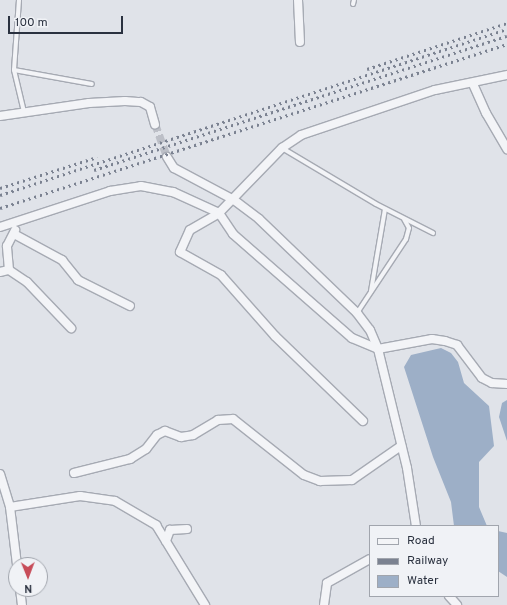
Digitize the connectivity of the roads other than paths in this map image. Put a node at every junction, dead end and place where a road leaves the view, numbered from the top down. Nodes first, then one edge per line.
1 (19, 0) edge
2 (298, 0) edge
3 (300, 42) dead end
4 (14, 70) junction
5 (507, 75) edge
6 (92, 84) dead end
7 (473, 84) junction
8 (24, 113) junction
9 (0, 116) edge
10 (155, 124) tunnel mouth
11 (282, 148) junction
12 (507, 149) edge
13 (167, 157) tunnel mouth
14 (234, 200) junction
15 (385, 209) junction
16 (219, 214) junction
17 (404, 219) junction
18 (18, 221) junction
19 (0, 227) edge
20 (14, 234) junction
21 (433, 234) dead end
22 (9, 270) junction
23 (0, 272) edge
24 (371, 292) junction
25 (130, 306) dead end
26 (357, 313) junction
27 (71, 328) dead end
28 (378, 349) junction
29 (507, 384) edge
30 (363, 421) dead end
31 (401, 446) junction
32 (74, 473) dead end
33 (0, 474) edge
34 (10, 507) junction
35 (416, 525) edge
36 (187, 529) dead end
37 (166, 541) junction
38 (16, 557) edge
39 (369, 560) edge
40 (450, 597) edge
41 (205, 605) edge
42 (324, 605) edge
43 (457, 605) edge

1 - 4 lane
2 - 3 street
4 - 6 lane
4 - 8 lane
5 - 7 street
7 - 11 street
7 - 12 street
8 - 9 street
8 - 10 street
11 - 14 street
11 - 15 lane
13 - 14 street
14 - 16 street
14 - 26 street
15 - 17 lane
15 - 24 lane
16 - 18 street
16 - 28 street
16 - 30 street
17 - 21 lane
17 - 24 lane
18 - 19 street
18 - 20 street
20 - 22 street
20 - 25 street
22 - 23 street
22 - 27 street
24 - 26 lane
26 - 28 street
28 - 29 street
28 - 31 street
31 - 32 street
31 - 35 street
33 - 34 street
34 - 37 street
34 - 38 street
36 - 37 street
37 - 41 street
39 - 42 street
40 - 43 street

